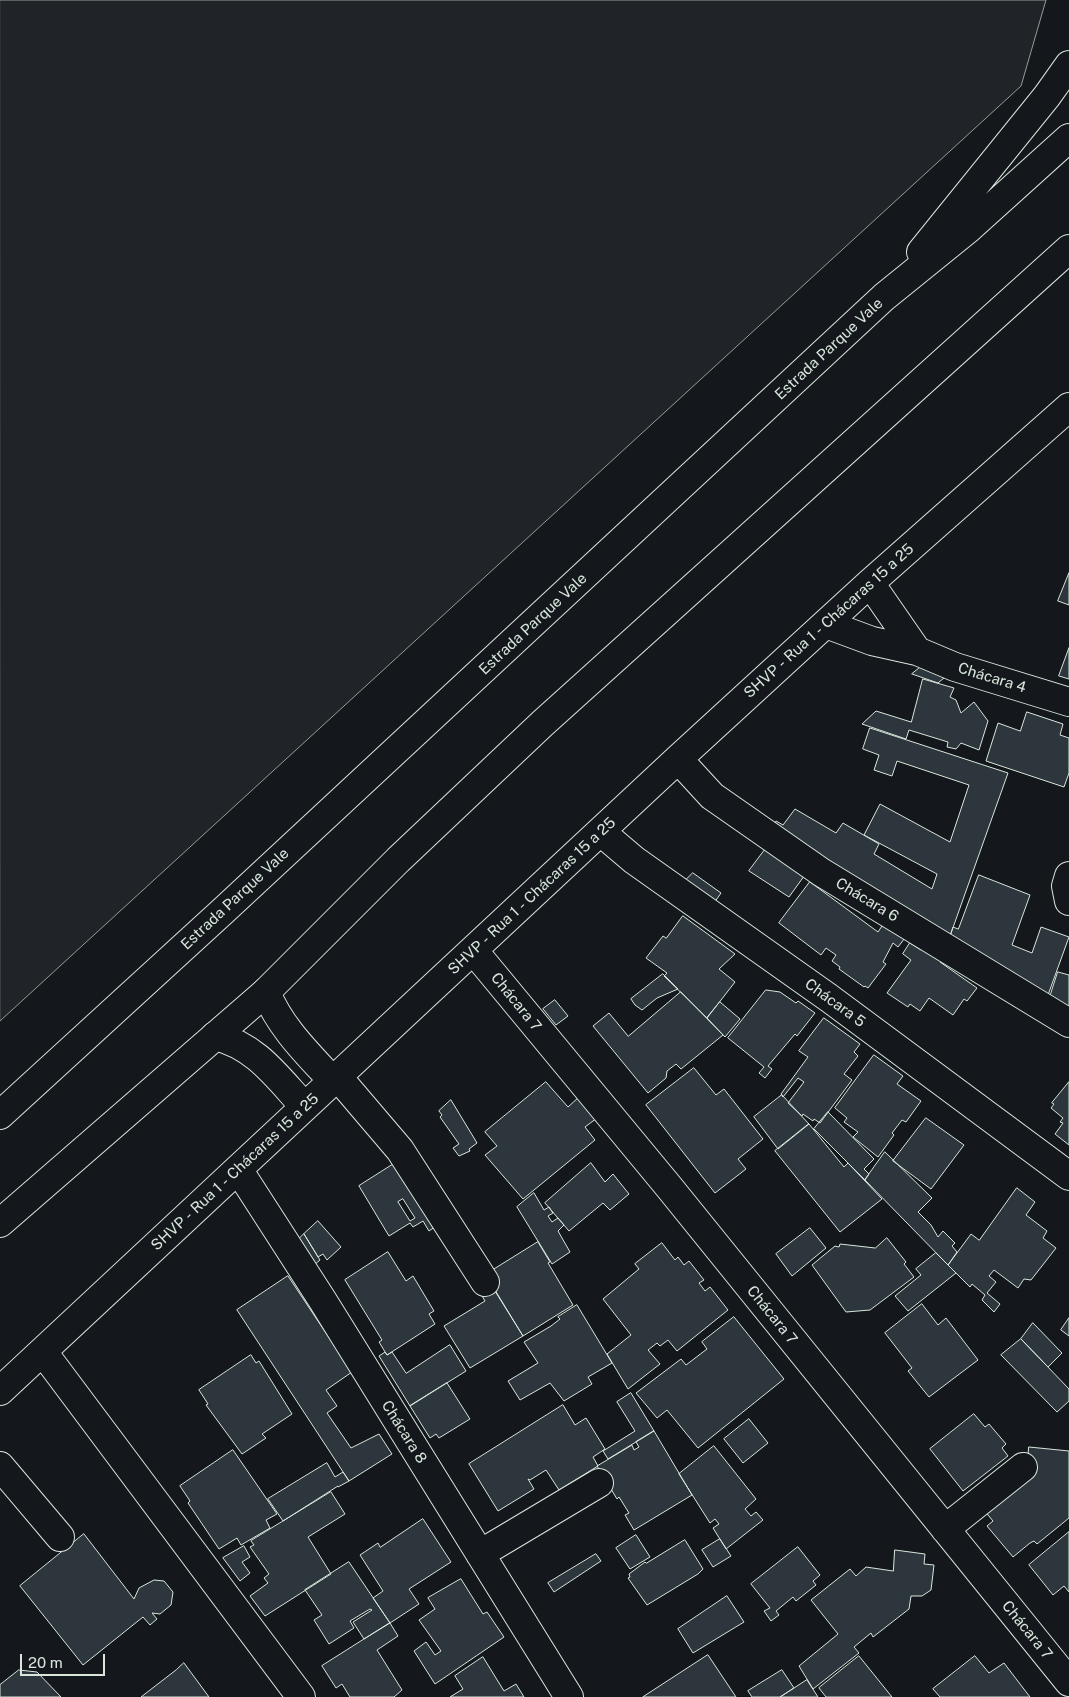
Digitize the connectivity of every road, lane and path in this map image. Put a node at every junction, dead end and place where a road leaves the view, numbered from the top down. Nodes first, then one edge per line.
1 (1069, 65) edge
2 (1069, 138) edge
3 (1069, 249) edge
4 (884, 297) junction
5 (1069, 407) edge
6 (870, 583) junction
7 (826, 624) junction
8 (917, 651) junction
9 (1069, 702) edge
10 (678, 760) junction
11 (601, 832) junction
12 (1069, 876) edge
13 (1069, 901) edge
14 (473, 950) junction
15 (266, 992) junction
16 (1069, 1023) edge
17 (215, 1036) junction
18 (335, 1078) junction
19 (304, 1106) junction
20 (0, 1115) edge
21 (238, 1169) junction
22 (1069, 1176) edge
23 (0, 1223) edge
24 (484, 1282) dead end
25 (43, 1352) junction
26 (0, 1391) edge
27 (0, 1466) edge
28 (1023, 1467) dead end
29 (598, 1483) dead end
30 (945, 1529) junction
31 (60, 1538) dead end
32 (480, 1554) junction
33 (1069, 1682) edge
34 (301, 1697) edge
35 (569, 1697) edge

1 - 4 street
2 - 4 street, Estrada Parque Vale
3 - 15 street
4 - 20 street, Estrada Parque Vale
5 - 6 street, SHVP - Rua 1 - Chácaras 15 a 25
6 - 7 street, SHVP - Rua 1 - Chácaras 15 a 25
6 - 8 street
7 - 8 street, Chácara 4
7 - 10 street, SHVP - Rua 1 - Chácaras 15 a 25
8 - 9 street, Chácara 4
10 - 11 street, SHVP - Rua 1 - Chácaras 15 a 25
10 - 16 street, Chácara 6
11 - 14 street, SHVP - Rua 1 - Chácaras 15 a 25
11 - 22 street, Chácara 5
12 - 13 street
14 - 18 street, SHVP - Rua 1 - Chácaras 15 a 25
14 - 30 street, Chácara 7
15 - 17 street
15 - 18 street
17 - 19 street
17 - 23 street
18 - 19 street, SHVP - Rua 1 - Chácaras 15 a 25
18 - 24 street
19 - 21 street, SHVP - Rua 1 - Chácaras 15 a 25
21 - 25 street, SHVP - Rua 1 - Chácaras 15 a 25
21 - 32 street, Chácara 8
25 - 26 street, SHVP - Rua 1 - Chácaras 15 a 25
25 - 34 street
27 - 31 street
28 - 30 street
29 - 32 street
30 - 33 street, Chácara 7
32 - 35 street, Chácara 8

